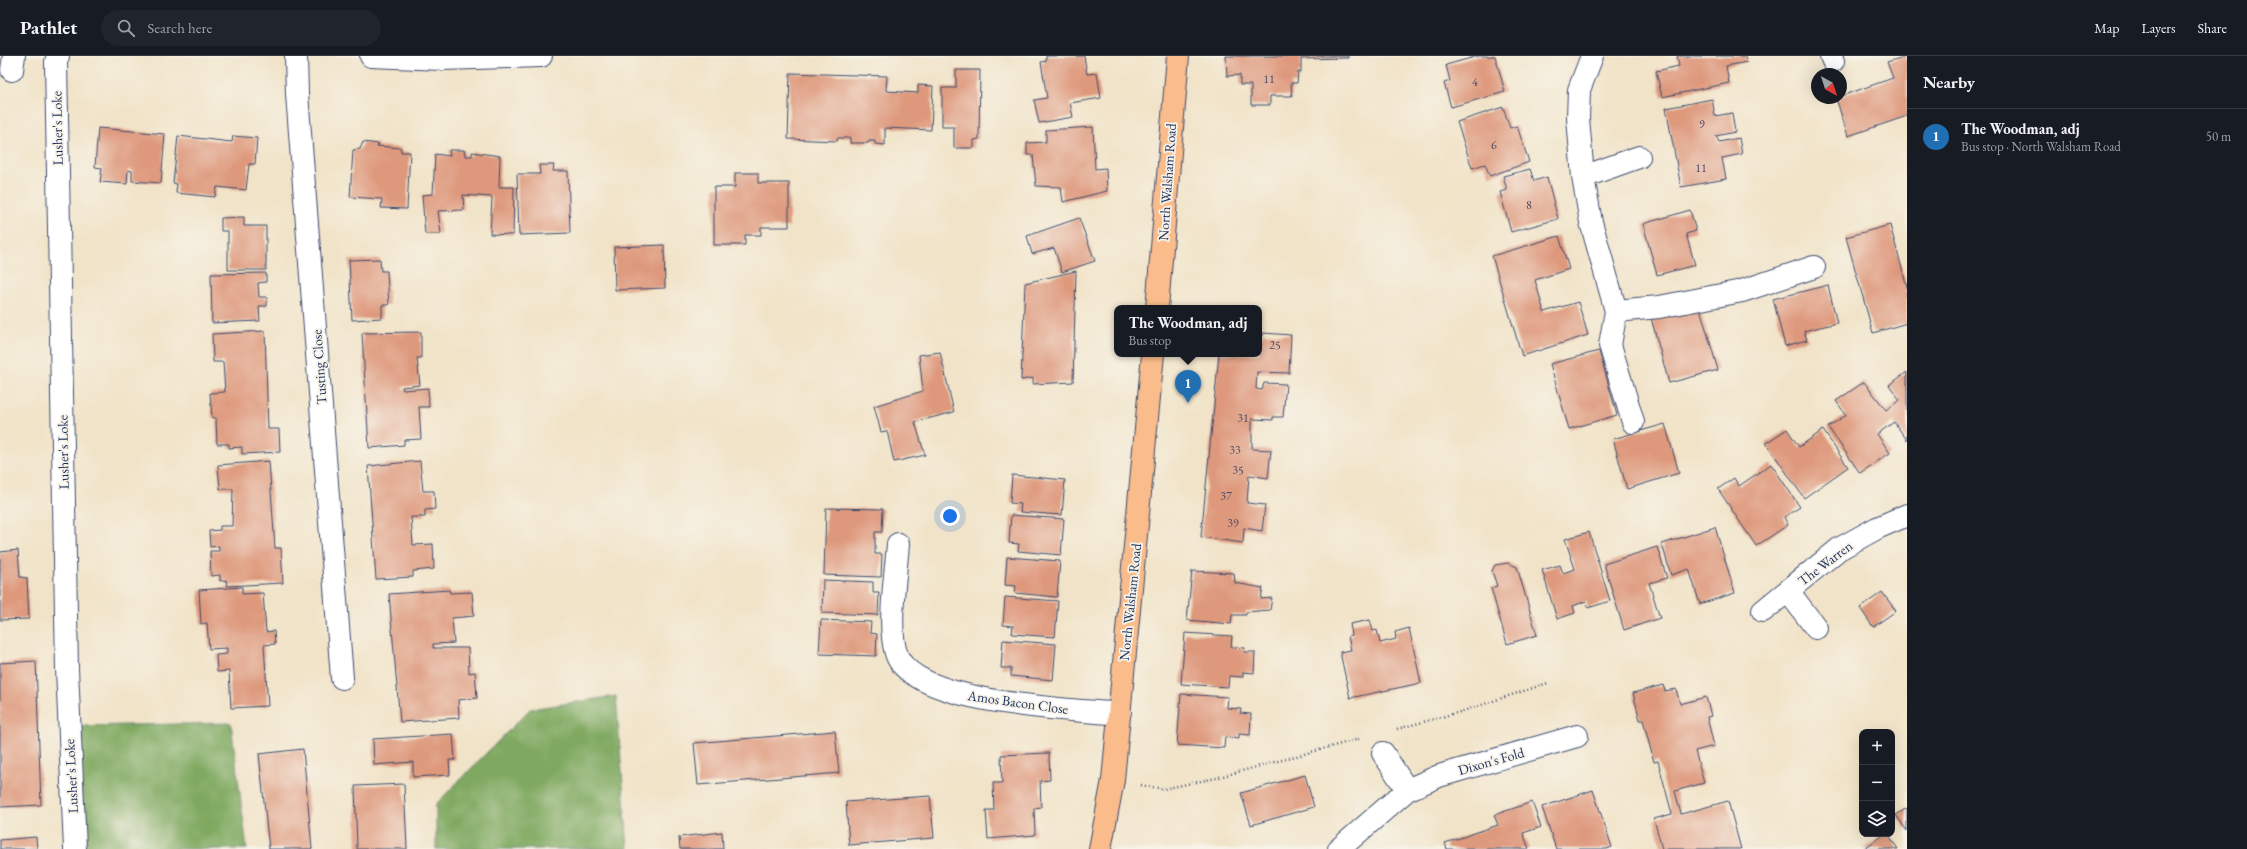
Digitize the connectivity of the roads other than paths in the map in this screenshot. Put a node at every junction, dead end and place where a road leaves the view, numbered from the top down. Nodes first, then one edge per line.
1 (58, 56) edge
2 (296, 56) edge
3 (372, 56) edge
4 (541, 56) edge
5 (1178, 56) edge
6 (1592, 56) edge
7 (442, 58) edge
8 (1639, 157) dead end
9 (1583, 177) junction
10 (1814, 267) dead end
11 (1157, 305) edge
12 (1616, 311) junction
13 (1153, 357) edge
14 (1633, 422) dead end
15 (1907, 515) edge
16 (898, 544) dead end
17 (1788, 591) junction
18 (1763, 611) dead end
19 (1816, 628) dead end
20 (342, 678) dead end
21 (1120, 712) junction
22 (1577, 736) dead end
23 (1382, 753) dead end
24 (1407, 790) junction
25 (75, 849) edge
26 (1100, 849) edge
27 (1339, 849) edge

1 - 25 street, Lusher's Loke
2 - 20 street, Tusting Close
3 - 7 street
4 - 7 street
5 - 11 main road, North Walsham Road
6 - 9 street
8 - 9 street
9 - 12 street
10 - 12 street
12 - 14 street
13 - 21 main road, North Walsham Road
15 - 17 street, The Warren
16 - 21 street, Amos Bacon Close
17 - 18 street, The Warren
17 - 19 street, The Warren
21 - 26 main road, North Walsham Road
22 - 24 street, Dixon's Fold
23 - 24 street
24 - 27 street, Dixon's Fold

